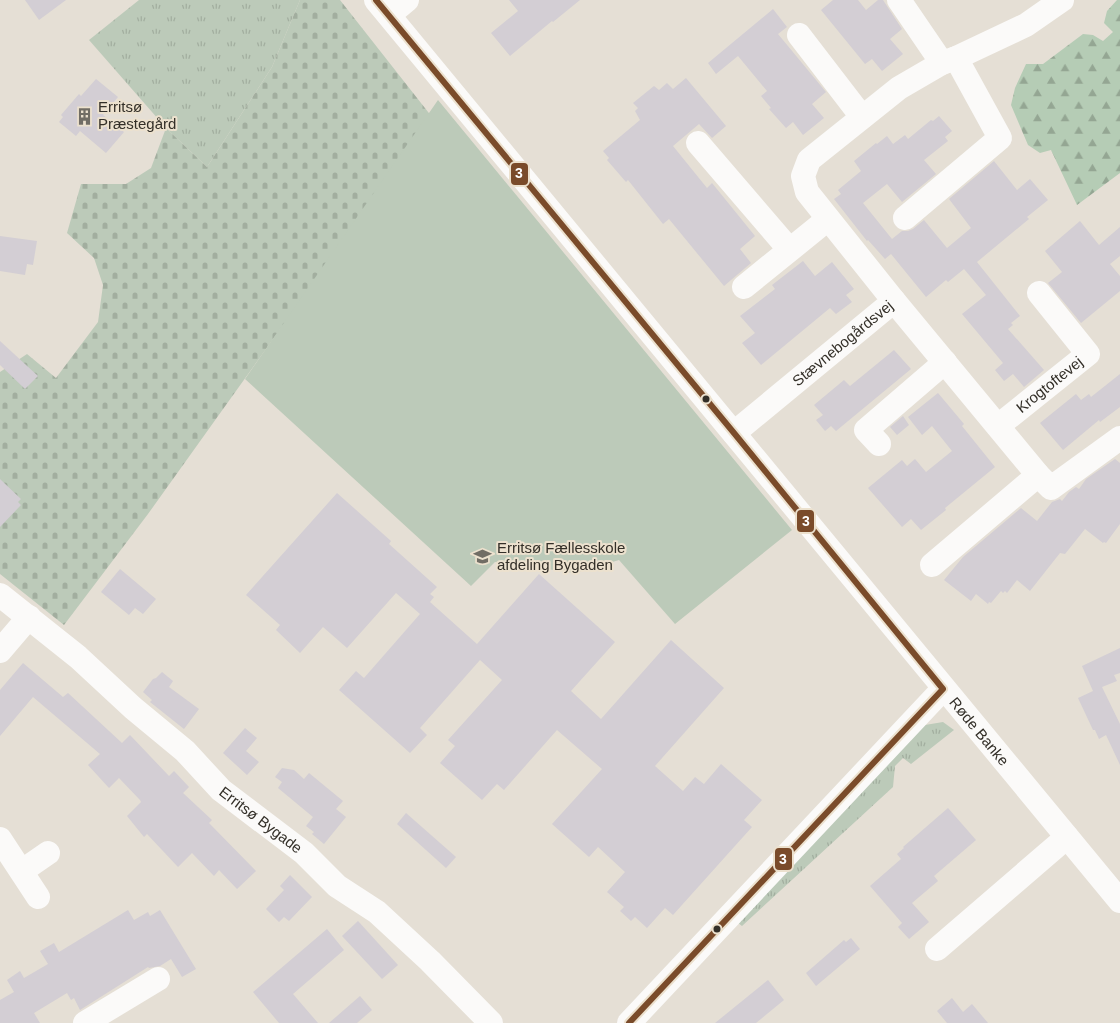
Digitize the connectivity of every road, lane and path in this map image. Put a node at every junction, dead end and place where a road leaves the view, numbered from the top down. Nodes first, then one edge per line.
1 (407, 0) edge
2 (899, 0) edge
3 (1062, 0) edge
4 (382, 8) edge
5 (799, 35) dead end
6 (949, 60) junction
7 (862, 118) junction
8 (698, 143) dead end
9 (906, 218) dead end
10 (828, 219) junction
11 (789, 249) junction
12 (744, 287) dead end
13 (1039, 293) dead end
14 (894, 301) junction
15 (945, 362) junction
16 (998, 426) junction
17 (734, 433) junction
18 (1120, 438) edge
19 (879, 444) dead end
20 (1038, 475) junction
21 (932, 564) dead end
22 (0, 594) edge
23 (29, 617) junction
24 (0, 651) edge
25 (943, 689) junction
26 (1067, 837) junction
27 (0, 838) edge
28 (48, 853) dead end
29 (22, 871) junction
30 (38, 897) dead end
31 (1120, 901) edge
32 (937, 949) dead end
33 (158, 978) dead end
34 (85, 1023) edge
35 (491, 1023) edge
36 (629, 1023) edge

1 - 4 street
2 - 6 street
3 - 6 street, Stævnebogårdsvej
4 - 17 street, Røde Banke
5 - 7 street
6 - 7 street, Stævnebogårdsvej
6 - 9 street
7 - 10 street, Stævnebogårdsvej
8 - 11 street
10 - 11 street
10 - 14 street, Stævnebogårdsvej
11 - 12 street
13 - 16 street, Krogtoftevej
14 - 15 street
14 - 17 street, Stævnebogårdsvej
15 - 16 street
15 - 19 street
16 - 20 street
17 - 25 street, Røde Banke
18 - 20 street
20 - 21 street
22 - 23 street, Erritsø Bygade
23 - 24 street
23 - 35 street, Erritsø Bygade
25 - 26 street, Røde Banke
25 - 36 street
26 - 31 street, Røde Banke
26 - 32 street
27 - 29 street
28 - 29 street
29 - 30 street
33 - 34 street

